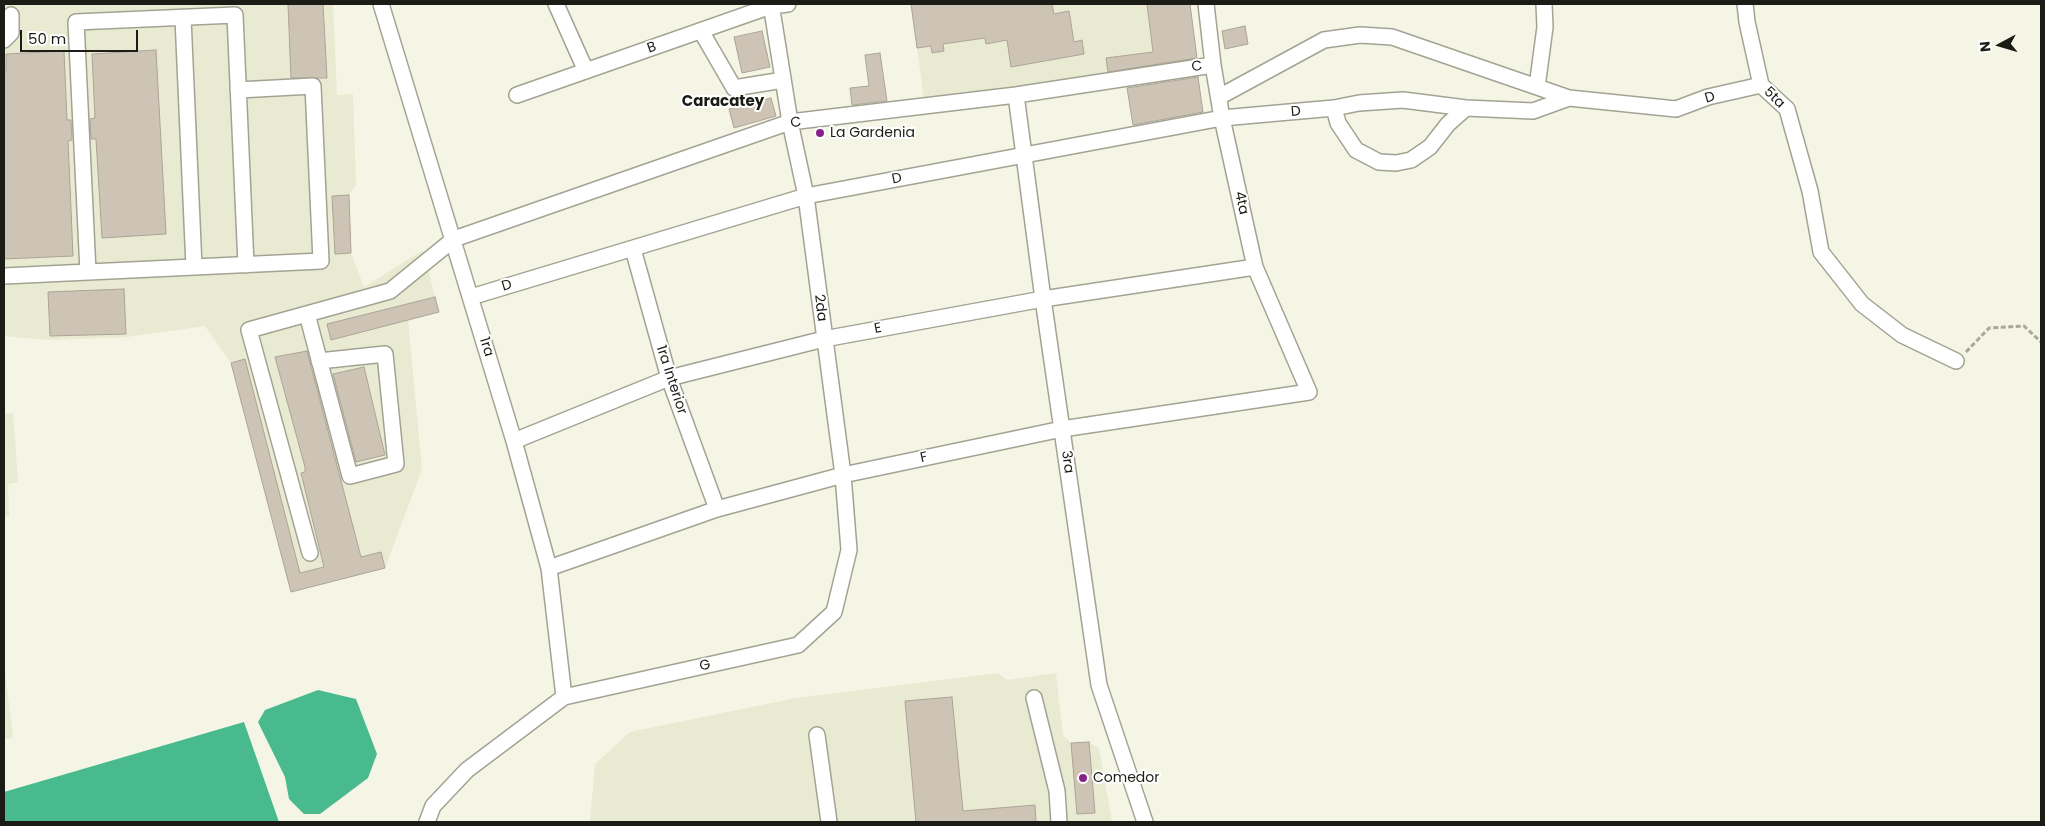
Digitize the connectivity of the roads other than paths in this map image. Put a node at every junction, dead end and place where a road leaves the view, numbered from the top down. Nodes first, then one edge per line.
1 (381, 4) edge
2 (556, 4) edge
3 (788, 4) edge
4 (1544, 4) edge
5 (1745, 4) edge
6 (771, 5) edge
7 (1210, 7) edge
8 (11, 16) dead end
9 (183, 18) junction
10 (701, 31) junction
11 (4, 40) edge
12 (1213, 65) junction
13 (586, 71) junction
14 (783, 80) junction
15 (1761, 85) junction
16 (1537, 87) junction
17 (238, 90) junction
18 (517, 95) dead end
19 (1016, 95) junction
20 (1219, 97) junction
21 (1569, 98) junction
22 (1334, 108) junction
23 (1466, 108) junction
24 (1222, 118) junction
25 (790, 122) junction
26 (1023, 156) junction
27 (806, 196) junction
28 (454, 238) junction
29 (633, 249) junction
30 (246, 265) junction
31 (194, 267) junction
32 (1255, 267) junction
33 (88, 272) junction
34 (4, 276) edge
35 (471, 297) junction
36 (1043, 299) junction
37 (307, 314) junction
38 (824, 339) junction
39 (319, 361) junction
40 (1956, 361) road end
41 (669, 378) junction
42 (1309, 392) joint
43 (1062, 429) junction
44 (514, 440) junction
45 (843, 475) junction
46 (717, 509) junction
47 (310, 553) dead end
48 (549, 568) junction
49 (834, 612) joint
50 (564, 697) junction
51 (1034, 698) dead end
52 (817, 735) dead end
53 (427, 822) edge
54 (829, 822) edge
55 (1059, 822) edge
56 (1145, 822) edge

1 - 28 street, 1ra
2 - 13 street
3 - 6 street, B
4 - 16 street
5 - 15 street, 5ta
6 - 10 street, B
6 - 14 street, 2da
7 - 12 street, 4ta
8 - 11 street
9 - 17 street
9 - 31 street
9 - 33 street
10 - 13 street, B
10 - 14 street
12 - 19 street, C
12 - 20 street, 4ta
13 - 18 street, B
14 - 25 street, 2da
15 - 21 street, D
15 - 40 street, 5ta
16 - 20 street, D
16 - 21 street, D
17 - 30 street
17 - 30 street
19 - 25 street, C
19 - 26 street, 3ra
20 - 24 street, 4ta
21 - 23 street, D
22 - 23 street, D
22 - 23 street
22 - 24 street, D
24 - 26 street, D
24 - 32 street, 4ta
25 - 27 street, 2da
25 - 28 street, C
26 - 27 street, D
26 - 36 street, 3ra
27 - 29 street, D
27 - 38 street, 2da
28 - 35 street, 1ra
28 - 37 street
29 - 35 street, D
29 - 41 street, 1ra Interior
30 - 31 street
31 - 33 street
32 - 36 street, E
32 - 42 street, 4ta
33 - 34 street
35 - 44 street, 1ra
36 - 38 street, E
36 - 43 street, 3ra
37 - 39 street
37 - 47 street
38 - 41 street, E
38 - 45 street, 2da
39 - 39 street
41 - 44 street, E
41 - 46 street, 1ra Interior
42 - 43 street, F
43 - 45 street, F
43 - 56 street, 3ra
44 - 48 street, 1ra
45 - 46 street, F
45 - 49 street, 2da
46 - 48 street, F
48 - 50 street, 1ra
49 - 50 street, G
50 - 53 street
51 - 55 street
52 - 54 street

